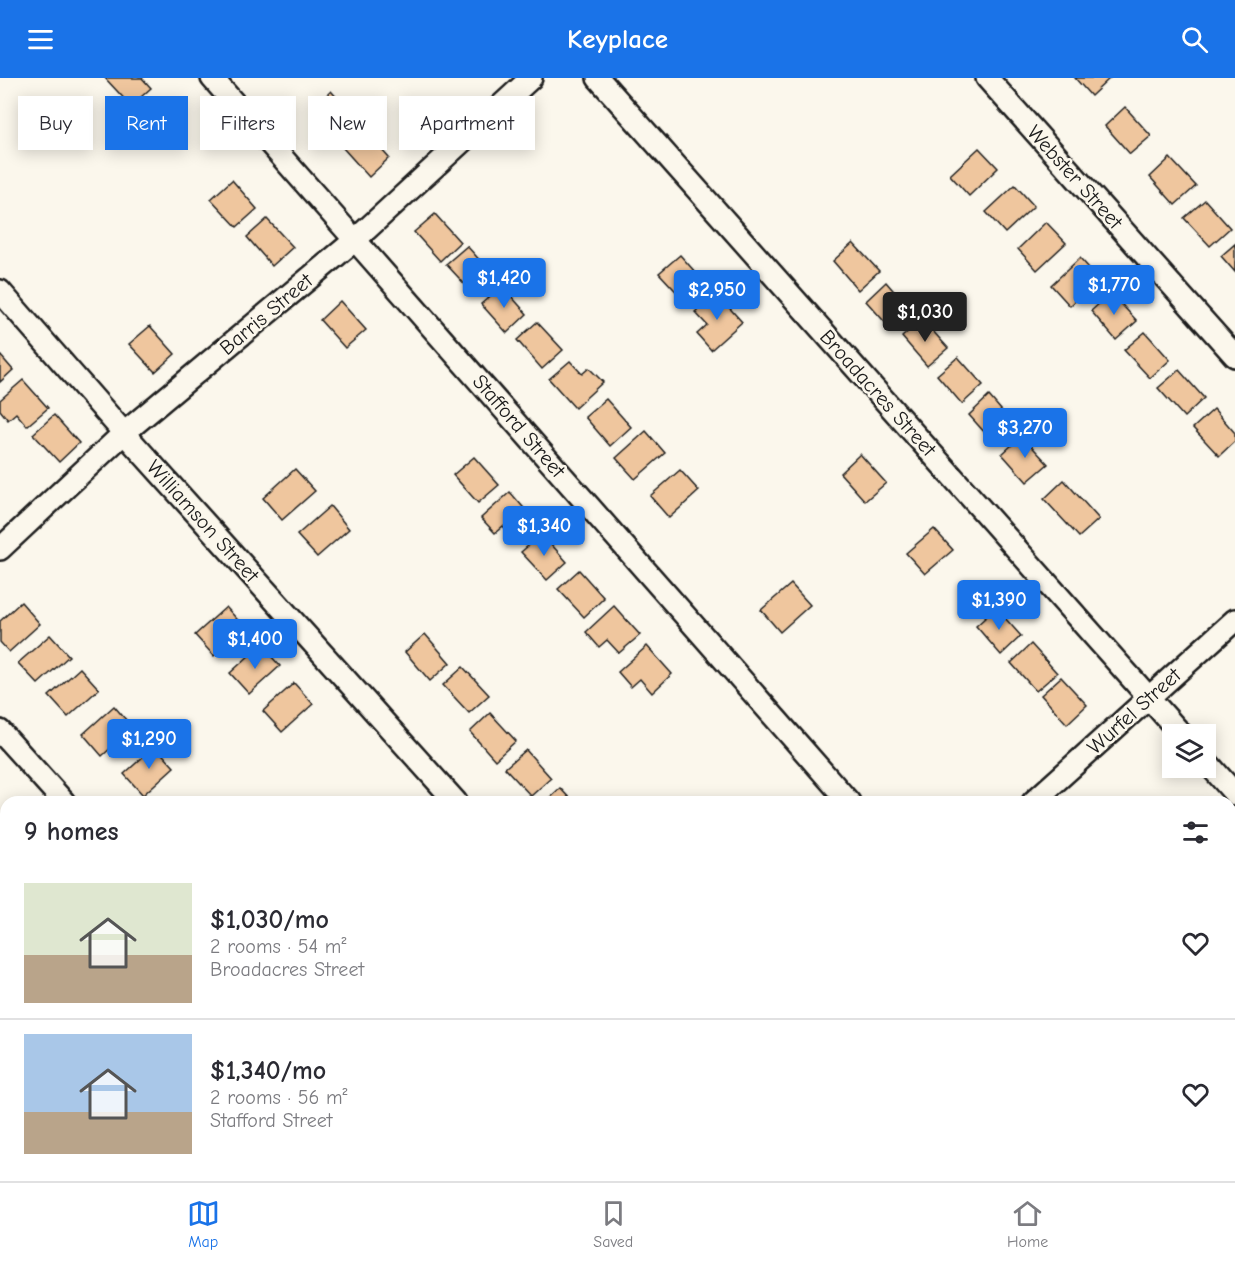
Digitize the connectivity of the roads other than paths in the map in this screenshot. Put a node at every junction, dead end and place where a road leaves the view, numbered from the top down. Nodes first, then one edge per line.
1 (212, 78) edge
2 (531, 78) edge
3 (598, 78) edge
4 (987, 78) edge
5 (355, 240) junction
6 (0, 291) edge
7 (1235, 356) edge
8 (124, 433) junction
9 (0, 549) edge
10 (1235, 620) edge
11 (1150, 698) junction
12 (1172, 724) edge
13 (0, 731) edge
14 (1216, 772) edge
15 (1235, 794) edge
16 (59, 796) edge
17 (451, 796) edge
18 (844, 796) edge
19 (1040, 796) edge

1 - 5 street, Stafford Street
2 - 5 street, Barris Street
3 - 11 street, Broadacres Street
4 - 7 street, Webster Street
5 - 8 street, Barris Street
5 - 18 street, Stafford Street
6 - 8 street, Williamson Street
8 - 9 street, Barris Street
8 - 17 street, Williamson Street
10 - 11 street, Wurfel Street
11 - 12 street, Broadacres Street
11 - 19 street, Wurfel Street
13 - 16 street
14 - 15 street

